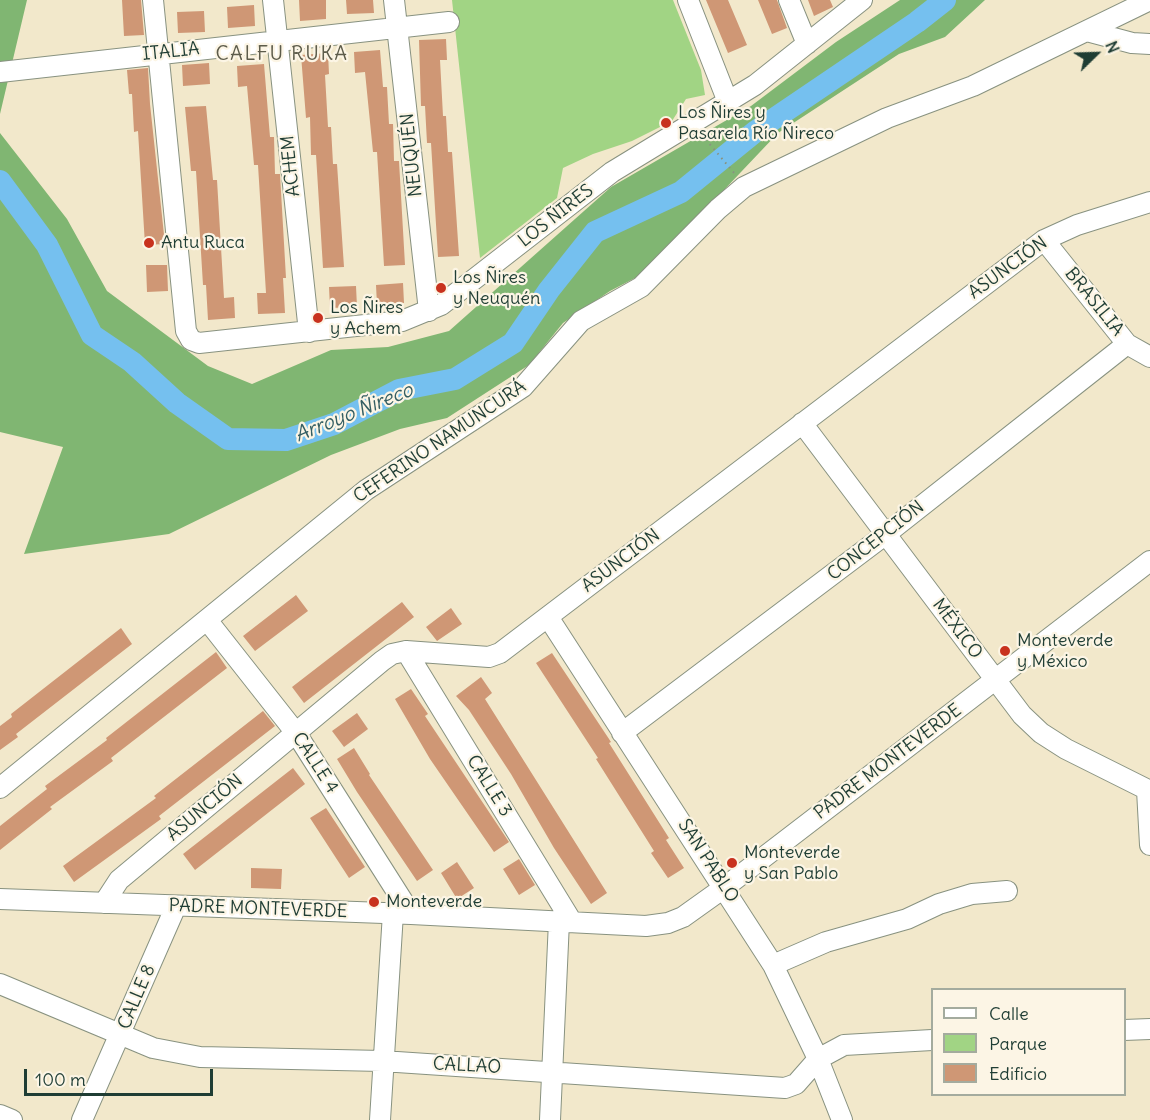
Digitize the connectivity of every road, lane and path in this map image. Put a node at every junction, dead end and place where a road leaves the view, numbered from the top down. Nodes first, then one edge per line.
1 (153, 0) edge
2 (273, 0) edge
3 (394, 0) edge
4 (688, 0) edge
5 (789, 0) edge
6 (861, 0) edge
7 (1150, 0) edge
8 (449, 22) dead end
9 (397, 27) junction
10 (1087, 31) junction
11 (277, 40) junction
12 (807, 44) junction
13 (1150, 44) edge
14 (159, 53) junction
15 (0, 72) edge
16 (728, 102) junction
17 (714, 149) dead end
18 (731, 168) dead end
19 (1150, 202) edge
20 (1044, 240) junction
21 (429, 311) junction
22 (309, 332) junction
23 (1127, 344) junction
24 (1150, 357) edge
25 (802, 423) junction
26 (886, 534) junction
27 (1145, 571) edge
28 (548, 617) junction
29 (207, 620) junction
30 (406, 651) junction
31 (995, 680) junction
32 (296, 733) junction
33 (622, 733) junction
34 (0, 788) edge
35 (1148, 790) edge
36 (1150, 845) edge
37 (725, 887) junction
38 (1007, 891) dead end
39 (0, 899) edge
40 (104, 903) junction
41 (176, 906) junction
42 (402, 914) junction
43 (566, 921) junction
44 (773, 965) junction
45 (0, 984) edge
46 (1150, 1029) edge
47 (1126, 1030) edge
48 (120, 1036) junction
49 (931, 1040) edge
50 (818, 1059) junction
51 (382, 1061) junction
52 (551, 1071) junction
53 (0, 1115) edge
54 (12, 1120) edge
55 (82, 1120) edge
56 (380, 1120) edge
57 (550, 1120) edge
58 (842, 1120) edge

1 - 14 street
2 - 11 street, ACHEM
3 - 9 street, NEUQUÉN
4 - 16 street
5 - 12 street
6 - 12 street, LOS ÑIRES
7 - 10 street, CEFERINO NAMUNCURÁ
8 - 9 street, ITALIA
9 - 11 street, ITALIA
9 - 21 street, NEUQUÉN
10 - 13 street
10 - 29 street, CEFERINO NAMUNCURÁ
11 - 14 street, ITALIA
11 - 22 street, ACHEM
12 - 16 street, LOS ÑIRES
14 - 15 street, ITALIA
14 - 22 street, LOS ÑIRES
16 - 21 street, LOS ÑIRES
17 - 18 path
19 - 20 street, ASUNCIÓN
20 - 23 street, BRASILIA
20 - 25 street, ASUNCIÓN
21 - 22 street, LOS ÑIRES
23 - 24 street, BRASILIA
23 - 26 street, CONCEPCIÓN
25 - 26 street, MÉXICO
25 - 28 street, ASUNCIÓN
26 - 31 street, MÉXICO
26 - 33 street, CONCEPCIÓN
27 - 31 street, PADRE MONTEVERDE
28 - 30 street, ASUNCIÓN
28 - 33 street, SAN PABLO
29 - 32 street, CALLE 4
29 - 34 street, CEFERINO NAMUNCURÁ
30 - 32 street, ASUNCIÓN
30 - 43 street, CALLE 3
31 - 35 street, MÉXICO
31 - 37 street, PADRE MONTEVERDE
32 - 40 street, ASUNCIÓN
32 - 42 street, CALLE 4
33 - 37 street, SAN PABLO
35 - 36 street
37 - 43 street, PADRE MONTEVERDE
37 - 44 street, SAN PABLO
38 - 44 street
39 - 40 street, PADRE MONTEVERDE
40 - 41 street, PADRE MONTEVERDE
41 - 42 street, PADRE MONTEVERDE
41 - 48 street, CALLE 8
42 - 43 street, PADRE MONTEVERDE
42 - 51 street
43 - 52 street
44 - 50 street, SAN PABLO
45 - 48 street, CALLAO
46 - 47 street
48 - 51 street, CALLAO
48 - 55 street, CALLE 8
49 - 50 street, CALLAO
50 - 52 street, CALLAO
50 - 58 street, SAN PABLO
51 - 52 street, CALLAO
51 - 56 street
52 - 57 street
53 - 54 street

